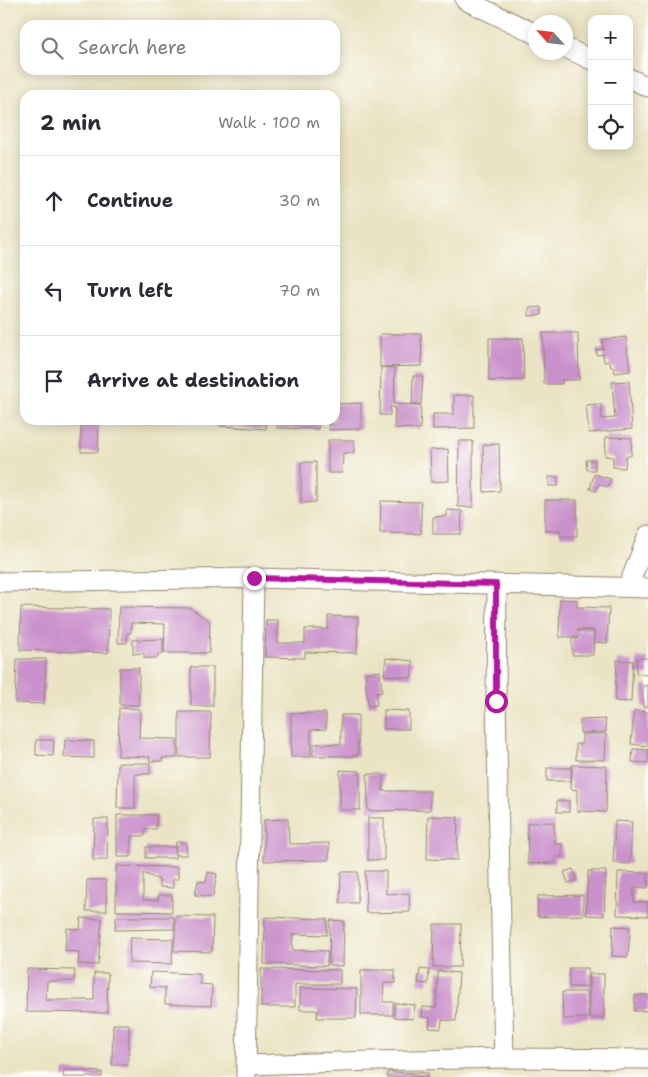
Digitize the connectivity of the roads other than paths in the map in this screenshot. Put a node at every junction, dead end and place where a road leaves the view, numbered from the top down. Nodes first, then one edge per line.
1 (465, 0) edge
2 (528, 30) edge
3 (573, 51) edge
4 (588, 58) edge
5 (648, 535) edge
6 (254, 578) junction
7 (0, 582) edge
8 (496, 584) junction
9 (628, 587) junction
10 (648, 588) edge
11 (504, 1058) junction
12 (648, 1059) edge
13 (246, 1071) edge

1 - 2 street
3 - 4 street
5 - 9 street
6 - 7 street
6 - 8 street
6 - 13 street
8 - 9 street
8 - 11 street
9 - 10 street
11 - 12 street
11 - 13 street

